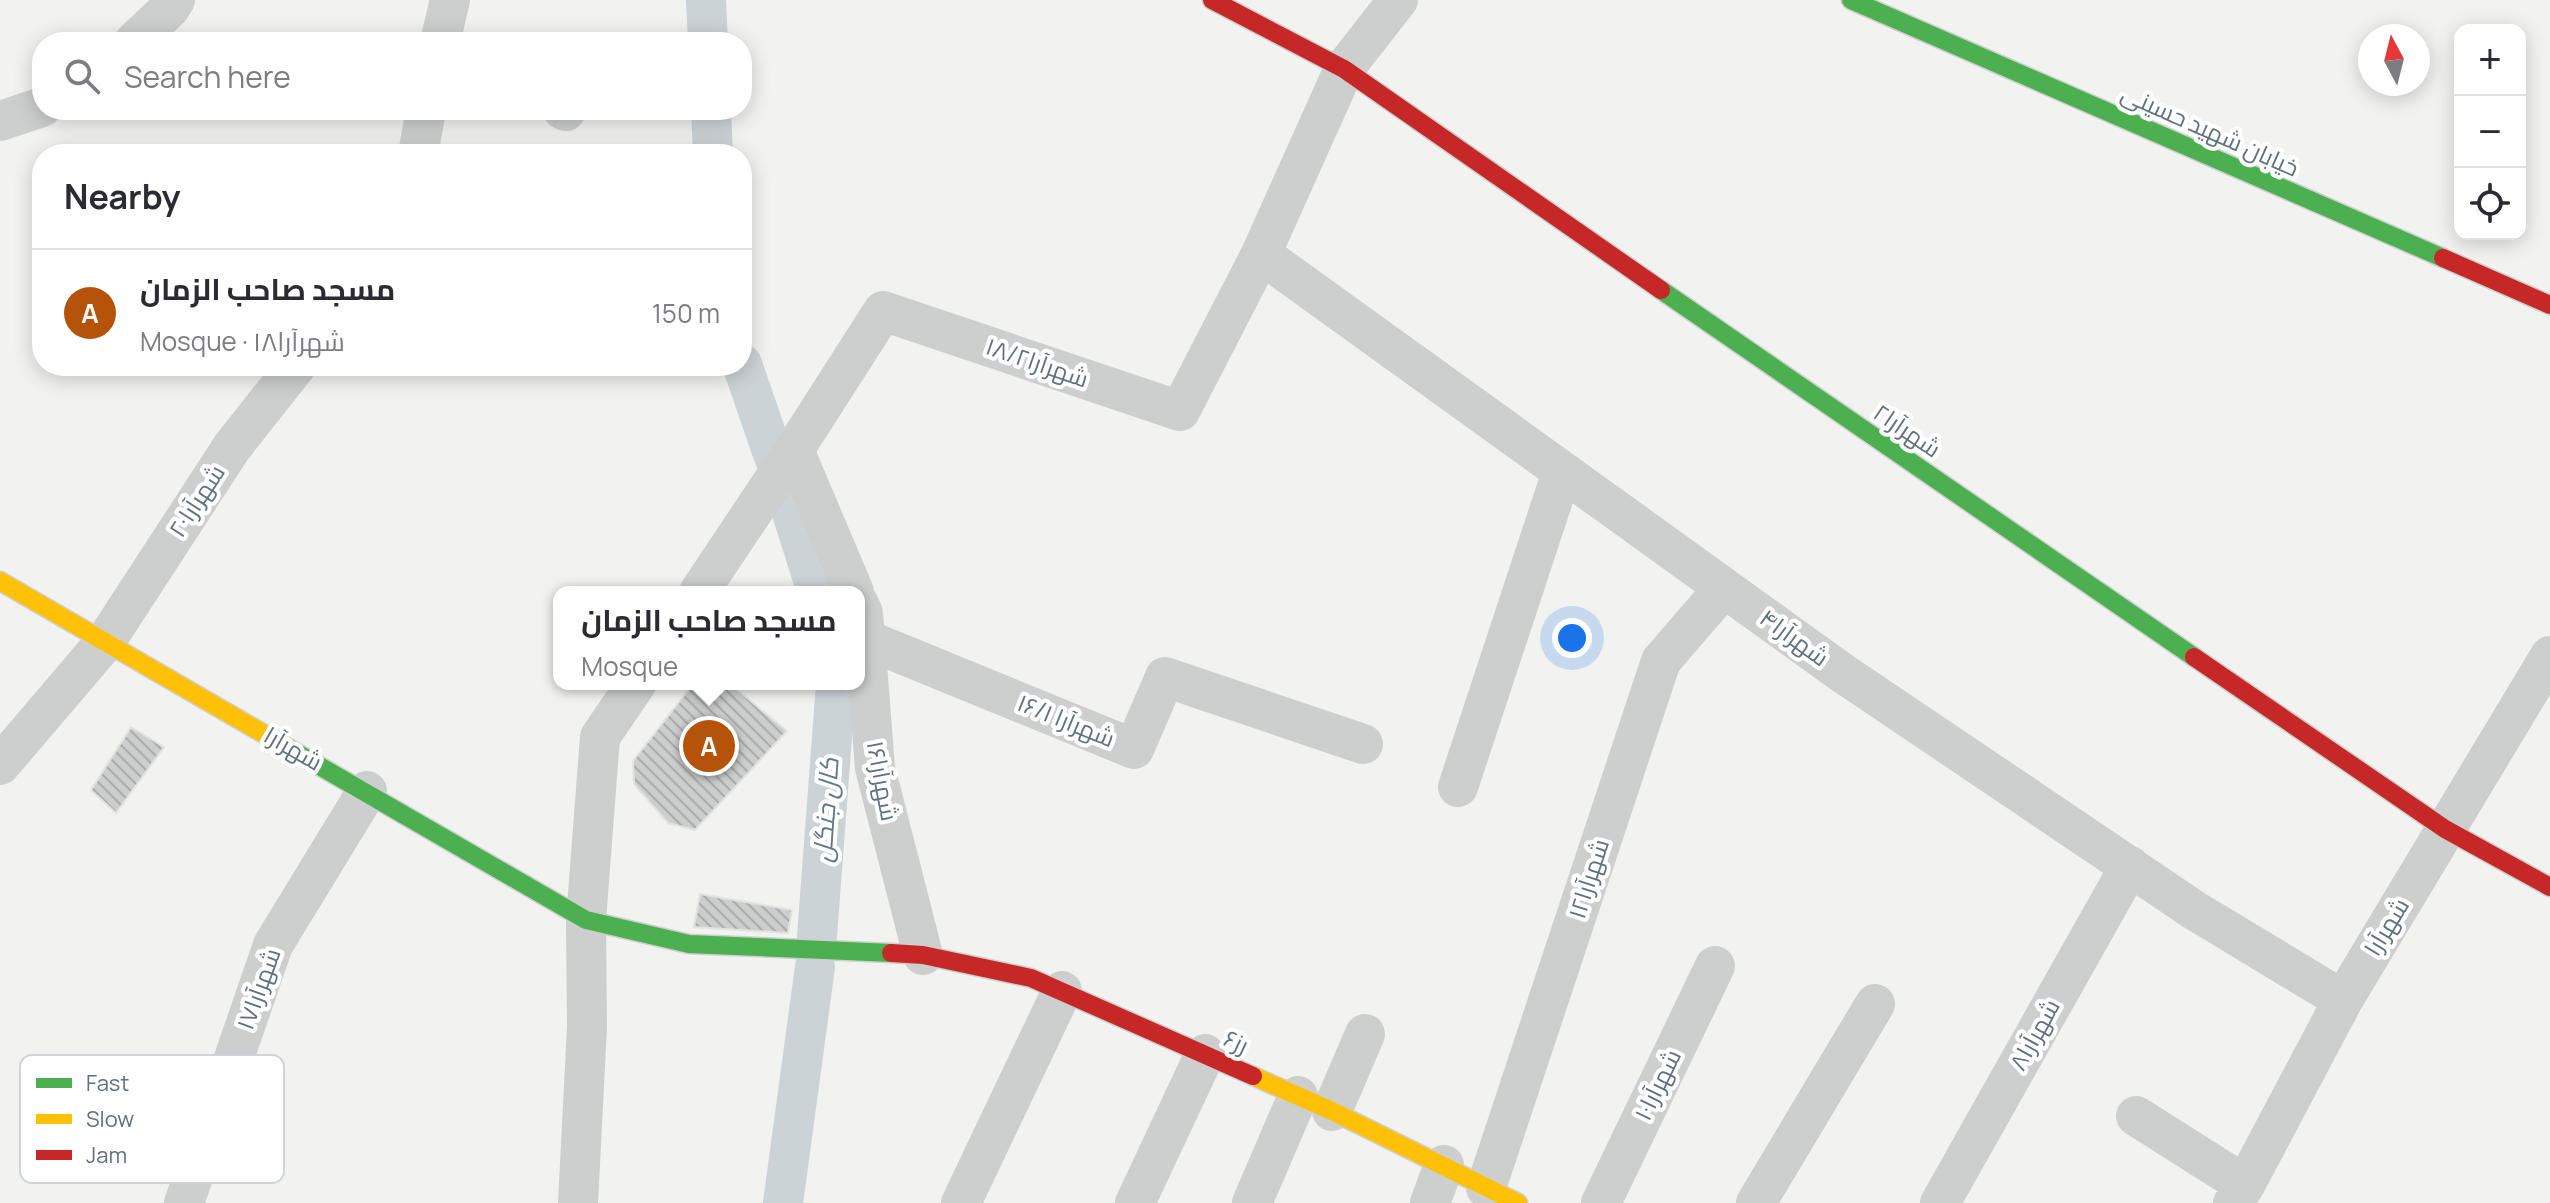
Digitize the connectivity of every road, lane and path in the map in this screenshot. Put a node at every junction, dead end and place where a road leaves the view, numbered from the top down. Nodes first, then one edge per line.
1 (175, 0) edge
2 (450, 0) edge
3 (1212, 0) edge
4 (1398, 0) edge
5 (1851, 0) edge
6 (145, 32) edge
7 (442, 32) edge
8 (1344, 69) junction
9 (32, 110) edge
10 (424, 120) edge
11 (0, 121) edge
12 (420, 144) edge
13 (1261, 254) junction
14 (2550, 305) edge
15 (288, 376) edge
16 (794, 450) junction
17 (1562, 472) junction
18 (0, 581) edge
19 (703, 586) edge
20 (851, 586) edge
21 (1724, 588) junction
22 (865, 623) edge
23 (105, 642) junction
24 (865, 656) edge
25 (2550, 656) edge
26 (632, 690) edge
27 (1363, 744) dead end
28 (0, 765) edge
29 (1458, 787) dead end
30 (367, 791) junction
31 (2445, 829) junction
32 (2130, 866) junction
33 (2550, 887) edge
34 (586, 920) junction
35 (923, 955) junction
36 (1715, 966) dead end
37 (1062, 991) junction
38 (2343, 1000) junction
39 (1875, 1004) dead end
40 (1365, 1034) dead end
41 (1205, 1054) junction
42 (235, 1055) edge
43 (1315, 1104) junction
44 (2136, 1116) dead end
45 (1444, 1165) junction
46 (191, 1183) edge
47 (2239, 1194) edge
48 (1502, 1196) edge
49 (184, 1203) edge
50 (578, 1203) edge
51 (961, 1203) edge
52 (1135, 1203) edge
53 (1252, 1203) edge
54 (1430, 1203) edge
55 (1601, 1203) edge
56 (1756, 1203) edge
57 (1940, 1203) edge

1 - 6 street
2 - 7 street
3 - 8 street, شهرآرا۲
4 - 8 street
5 - 14 street, خیابان شهید حسینی
8 - 13 street
8 - 31 street, شهرآرا۲
9 - 11 street
10 - 12 street
13 - 16 street, شهرآرا۱۸/۲
13 - 17 street, شهرآرا۴
15 - 23 street, شهرآرا۲۰
16 - 19 street
16 - 20 street
17 - 21 street, شهرآرا۴
17 - 29 street
18 - 23 street, شهرآرا
21 - 32 street, شهرآرا۴
21 - 48 street, شهرآرا۱۲
22 - 27 street, شهرآرا ۱۶/۱
23 - 28 street, شهرآرا۲۰
23 - 30 street, شهرآرا
24 - 35 street, شهرآرا۱۶
25 - 31 street, شهرآرا
26 - 34 street
30 - 34 street, شهرآرا
30 - 42 street, شهرآرا۱۷
31 - 33 street, شهرآرا۲
31 - 38 street, شهرآرا
32 - 38 street, شهرآرا۴
32 - 57 street, شهرآرا۸
34 - 35 street, رز۶
34 - 50 street
35 - 37 street, رز۶
36 - 55 street, شهرآرا۱۰
37 - 41 street, رز۶
37 - 51 street
38 - 47 street, شهرآرا
39 - 56 street
40 - 43 street
41 - 43 street, رز۶
41 - 52 street
43 - 45 street, رز۶
43 - 53 street
44 - 47 street
45 - 48 street, رز۶
45 - 54 street
46 - 49 street, شهرآرا۱۷

